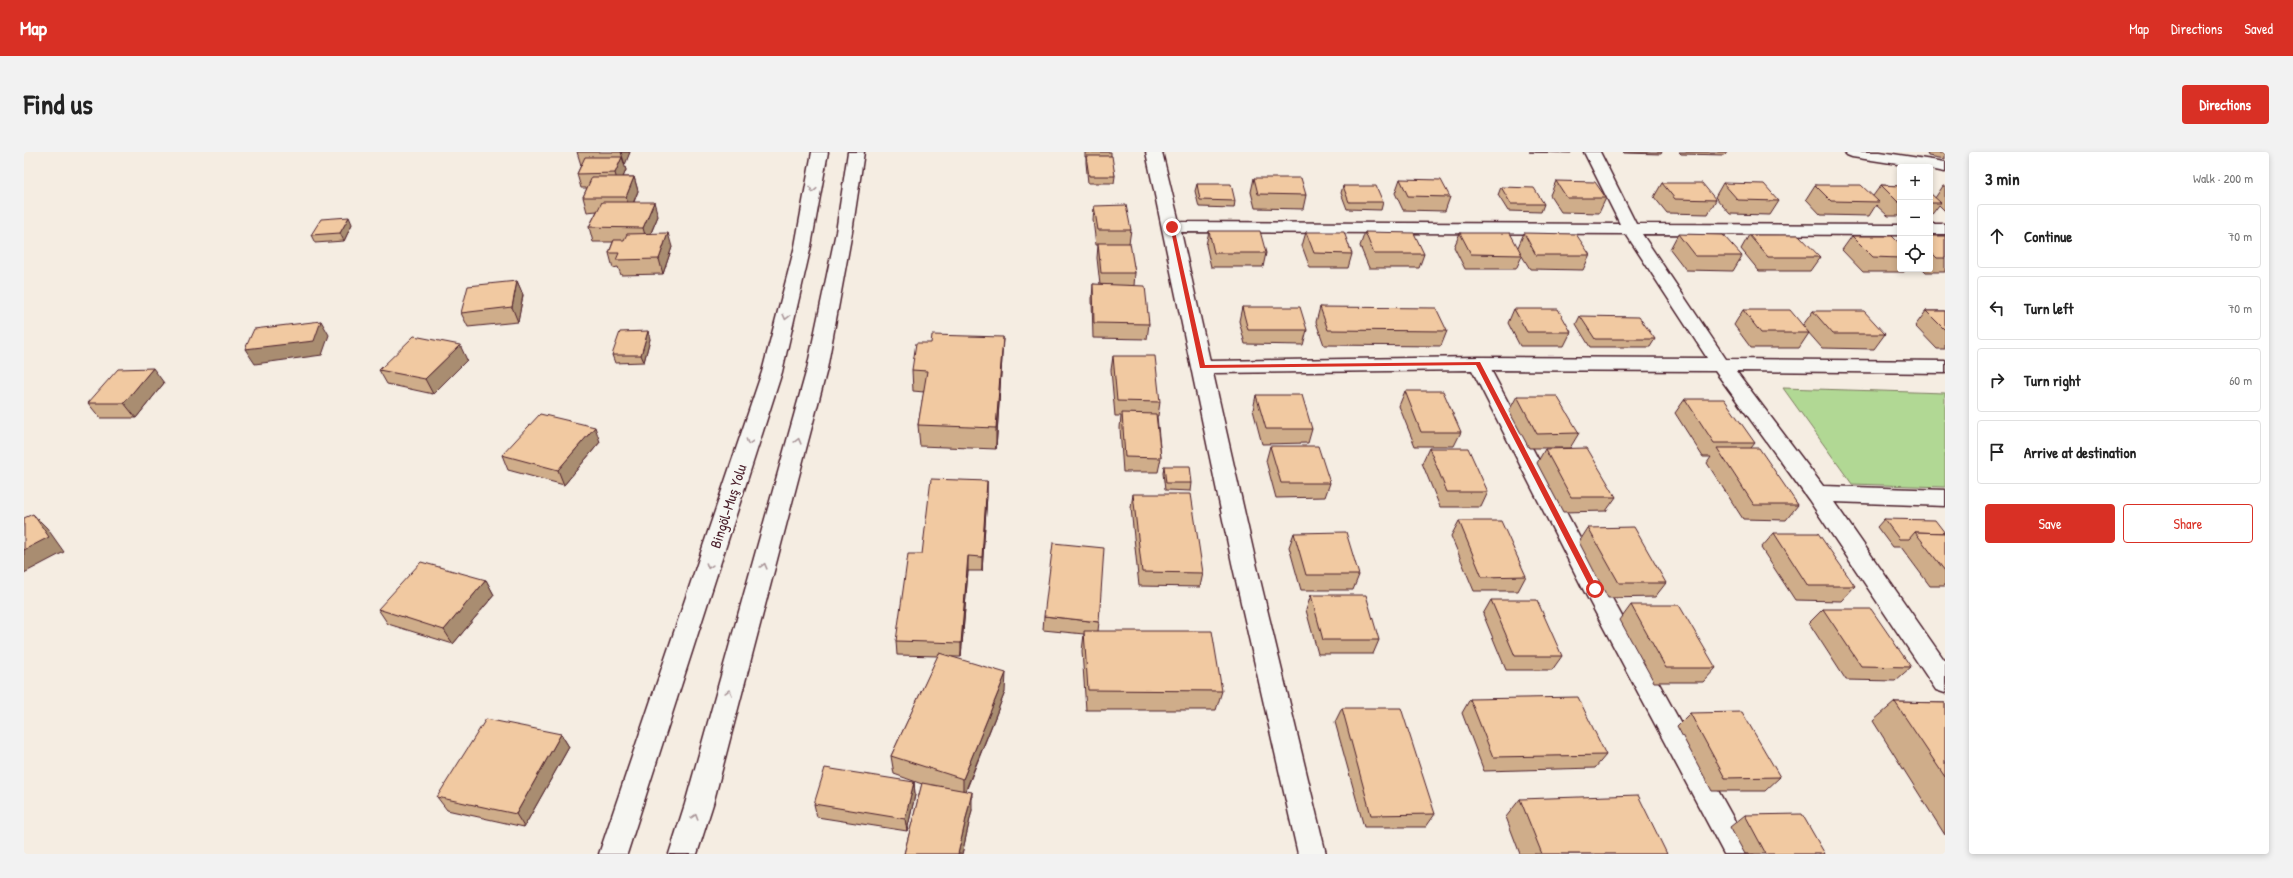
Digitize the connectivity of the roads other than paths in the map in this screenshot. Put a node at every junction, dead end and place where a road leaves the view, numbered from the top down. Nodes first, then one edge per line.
1 (820, 152) edge
2 (856, 152) edge
3 (1154, 152) edge
4 (1592, 152) edge
5 (1852, 152) edge
6 (1945, 167) edge
7 (1172, 227) junction
8 (1630, 228) junction
9 (1933, 229) edge
10 (1945, 229) edge
11 (1897, 230) edge
12 (1478, 363) junction
13 (1720, 364) junction
14 (1202, 366) junction
15 (1945, 367) edge
16 (1817, 494) junction
17 (1945, 498) edge
18 (1945, 682) edge
19 (613, 854) edge
20 (683, 854) edge
21 (1312, 854) edge
22 (1739, 854) edge

1 -> 19 main road, Bingöl-Muş Yolu
20 -> 2 main road
3 - 7 main road
4 - 8 main road
5 - 6 main road
7 - 8 main road
7 - 14 main road
8 - 11 main road
8 - 13 main road
9 - 10 main road
12 - 13 main road
12 - 14 main road
12 - 22 main road
13 - 15 main road
13 - 16 main road
14 - 21 main road
16 - 17 main road
16 - 18 main road

